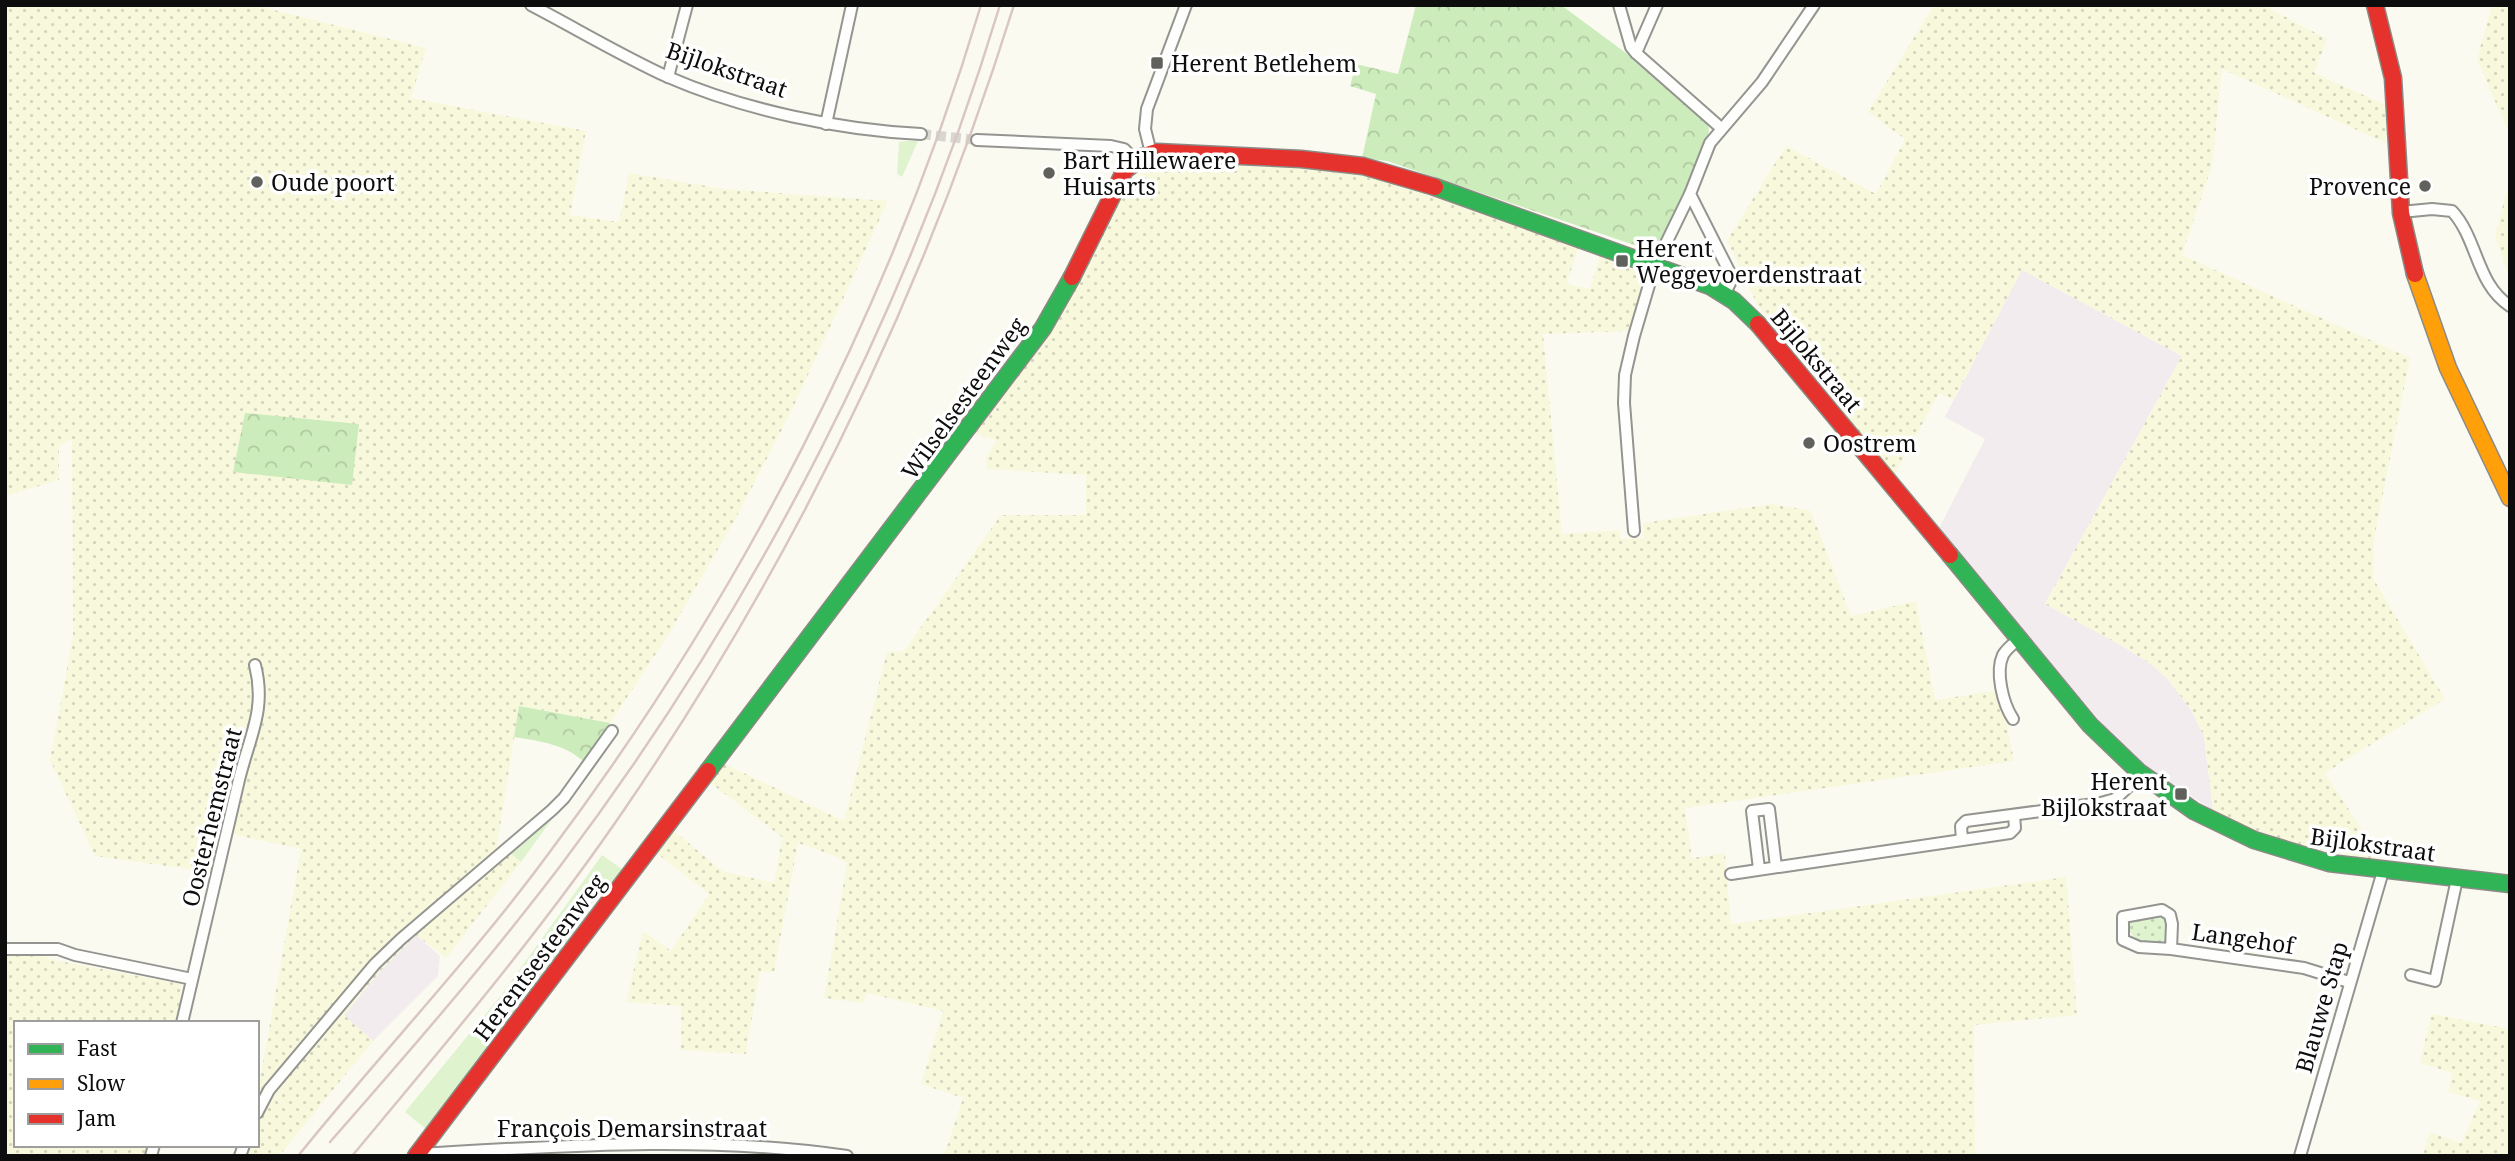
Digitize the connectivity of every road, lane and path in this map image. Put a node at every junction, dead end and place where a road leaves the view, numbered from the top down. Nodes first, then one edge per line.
1 (531, 5) edge
2 (687, 5) edge
3 (852, 5) edge
4 (1186, 5) edge
5 (1619, 5) edge
6 (1657, 5) edge
7 (1797, 5) edge
8 (2375, 5) edge
9 (1812, 8) edge
10 (1636, 53) junction
11 (668, 76) junction
12 (826, 124) junction
13 (1721, 128) junction
14 (921, 134) tunnel mouth
15 (977, 140) tunnel mouth
16 (1143, 157) junction
17 (1690, 194) junction
18 (2401, 212) junction
19 (1655, 266) junction
20 (1725, 293) junction
21 (2510, 306) edge
22 (2510, 498) edge
23 (1634, 531) dead end
24 (2019, 639) junction
25 (255, 664) dead end
26 (2013, 719) dead end
27 (612, 731) dead end
28 (2141, 775) junction
29 (698, 786) joint
30 (2014, 815) junction
31 (1962, 839) junction
32 (1776, 867) junction
33 (1759, 869) junction
34 (2383, 870) junction
35 (1731, 874) dead end
36 (2457, 878) junction
37 (2510, 884) edge
38 (5, 949) edge
39 (2171, 949) junction
40 (2411, 975) dead end
41 (192, 979) junction
42 (2349, 982) junction
43 (182, 1021) edge
44 (259, 1109) edge
45 (416, 1155) edge
46 (847, 1156) edge
47 (2300, 1156) edge

1 - 11 street, Bijlokstraat
2 - 11 street
3 - 12 street
4 - 16 street
5 - 10 street
6 - 10 street
7 - 9 street
8 - 18 street
9 - 13 street
10 - 13 street
11 - 12 street, Bijlokstraat
12 - 14 street, Bijlokstraat
13 - 17 street
15 - 16 street, Bijlokstraat
16 - 19 street, Bijlokstraat
16 - 29 street, Wilselsesteenweg
17 - 19 street
17 - 20 street
18 - 21 street
18 - 22 street
19 - 20 street, Bijlokstraat
19 - 23 street
20 - 24 street, Bijlokstraat
24 - 26 street
24 - 28 street, Bijlokstraat
25 - 41 street, Oosterhemstraat
27 - 44 street
28 - 30 street
28 - 34 street, Bijlokstraat
29 - 45 street, Herentsesteenweg
30 - 31 street
30 - 31 street
31 - 32 street
32 - 33 street
32 - 33 street
33 - 35 street
34 - 36 street, Bijlokstraat
34 - 42 street, Blauwe Stap
36 - 37 street, Bijlokstraat
36 - 40 street
38 - 41 street
39 - 39 street, Langehof
39 - 42 street, Langehof
41 - 43 street, Oosterhemstraat
42 - 47 street, Blauwe Stap
45 - 46 street, François Demarsinstraat

